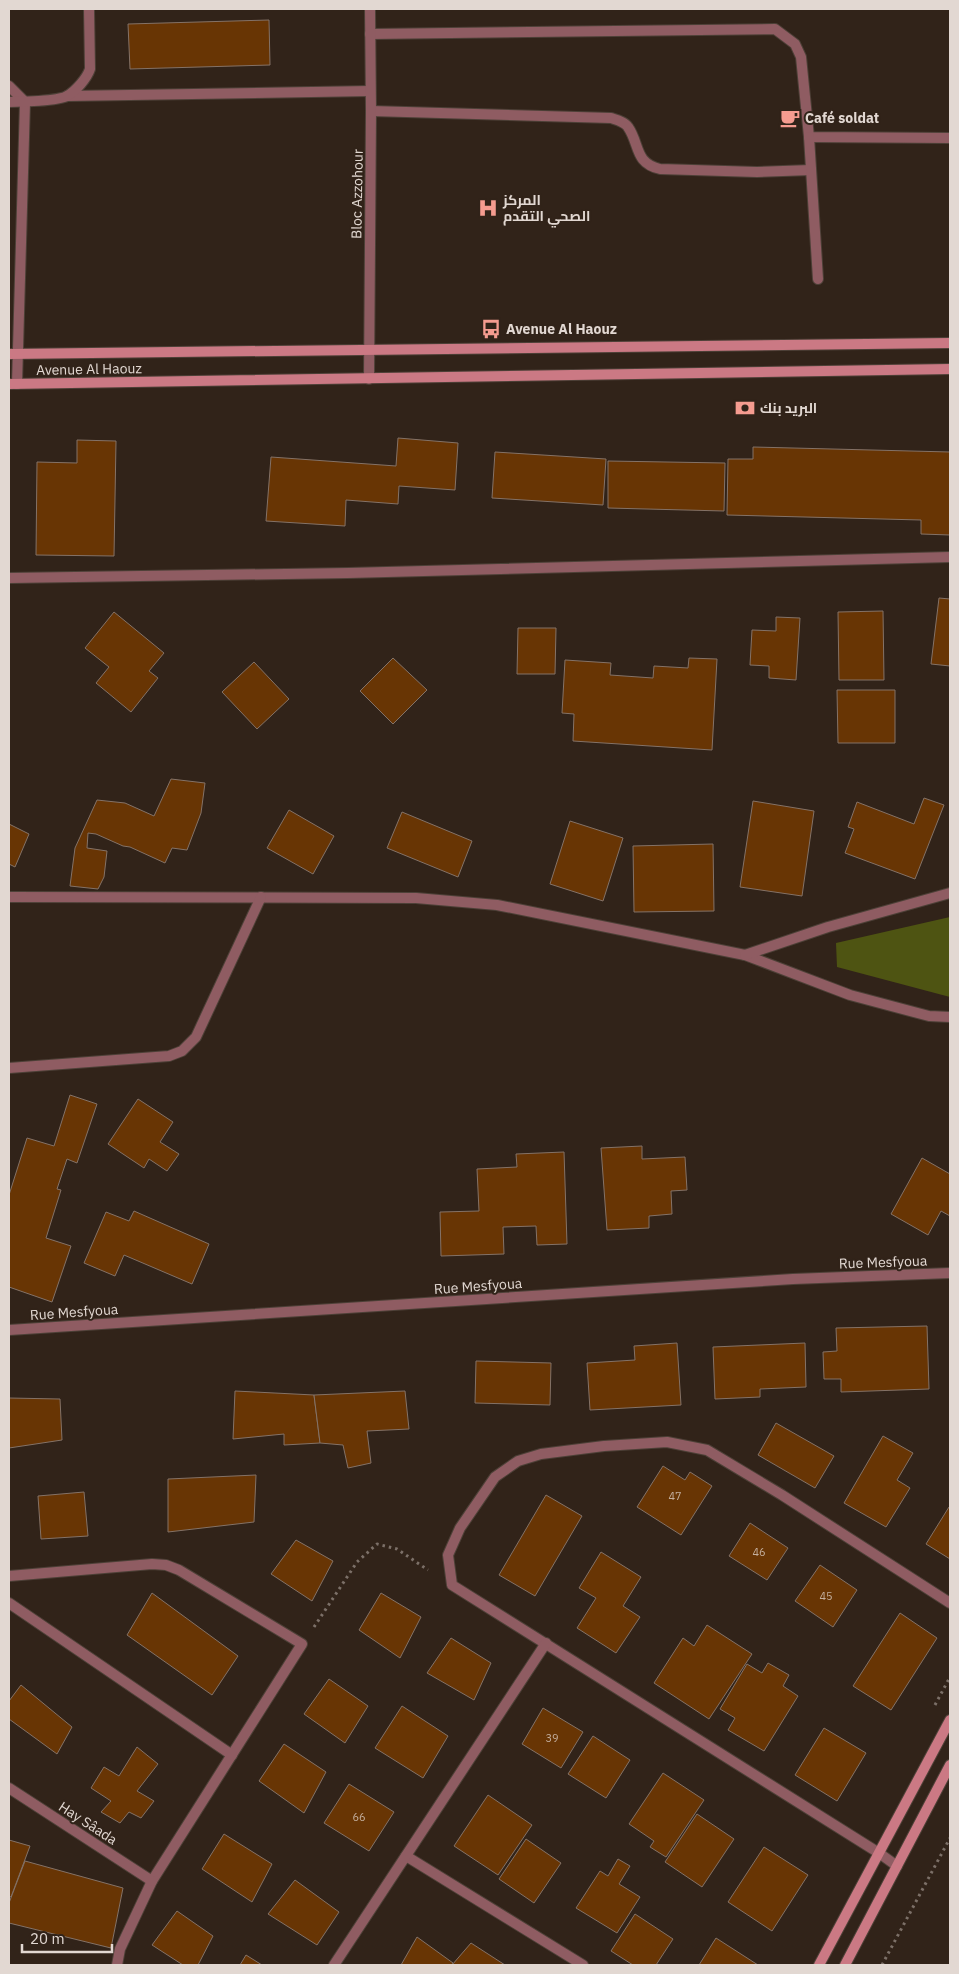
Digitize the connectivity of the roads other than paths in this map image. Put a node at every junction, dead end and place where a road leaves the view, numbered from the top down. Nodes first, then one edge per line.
1 (89, 9) edge
2 (370, 9) edge
3 (370, 34) junction
4 (9, 86) edge
5 (370, 91) junction
6 (67, 96) junction
7 (9, 102) edge
8 (25, 102) junction
9 (371, 111) junction
10 (809, 137) junction
11 (950, 138) edge
12 (810, 170) junction
13 (818, 279) dead end
14 (950, 343) edge
15 (369, 350) junction
16 (13, 354) edge
17 (950, 369) edge
18 (369, 379) junction
19 (13, 384) edge
20 (950, 558) edge
21 (9, 578) edge
22 (950, 893) edge
23 (9, 897) edge
24 (261, 897) junction
25 (745, 955) junction
26 (950, 1017) edge
27 (9, 1068) edge
28 (950, 1273) edge
29 (9, 1330) edge
30 (9, 1576) edge
31 (9, 1603) edge
32 (950, 1603) edge
33 (546, 1643) junction
34 (950, 1720) edge
35 (232, 1755) junction
36 (950, 1765) edge
37 (9, 1788) edge
38 (879, 1853) junction
39 (406, 1856) junction
40 (897, 1866) junction
41 (152, 1881) junction
42 (117, 1965) edge
43 (334, 1965) edge
44 (583, 1965) edge
45 (818, 1965) edge
46 (845, 1965) edge

1 - 6 street
2 - 3 street, Bloc Azzohour
3 - 5 street, Bloc Azzohour
3 - 10 street
4 - 8 street
5 - 6 street
5 - 9 street, Bloc Azzohour
6 - 8 street
7 - 8 street
8 - 16 street
9 - 12 street
9 - 15 street, Bloc Azzohour
10 - 11 street
10 - 12 street
12 - 13 street
14 - 15 main road, Avenue Al Haouz
15 - 16 main road, Avenue Al Haouz
15 - 18 street, Bloc Azzohour
16 - 19 street
17 - 18 main road, Avenue Al Haouz
18 - 19 main road, Avenue Al Haouz
20 - 21 street
22 - 25 street
23 - 24 street
24 - 25 street
24 - 27 street
25 - 26 street
28 - 29 street, Rue Mesfyoua
30 - 35 street
31 - 35 street
32 - 33 street
33 - 38 street
33 - 39 street
34 - 38 main road
35 - 41 street
36 - 40 main road
37 - 41 street, Hay Sâada
38 - 40 street
38 - 45 main road
39 - 43 street
39 - 44 street
40 - 46 main road
41 - 42 street

